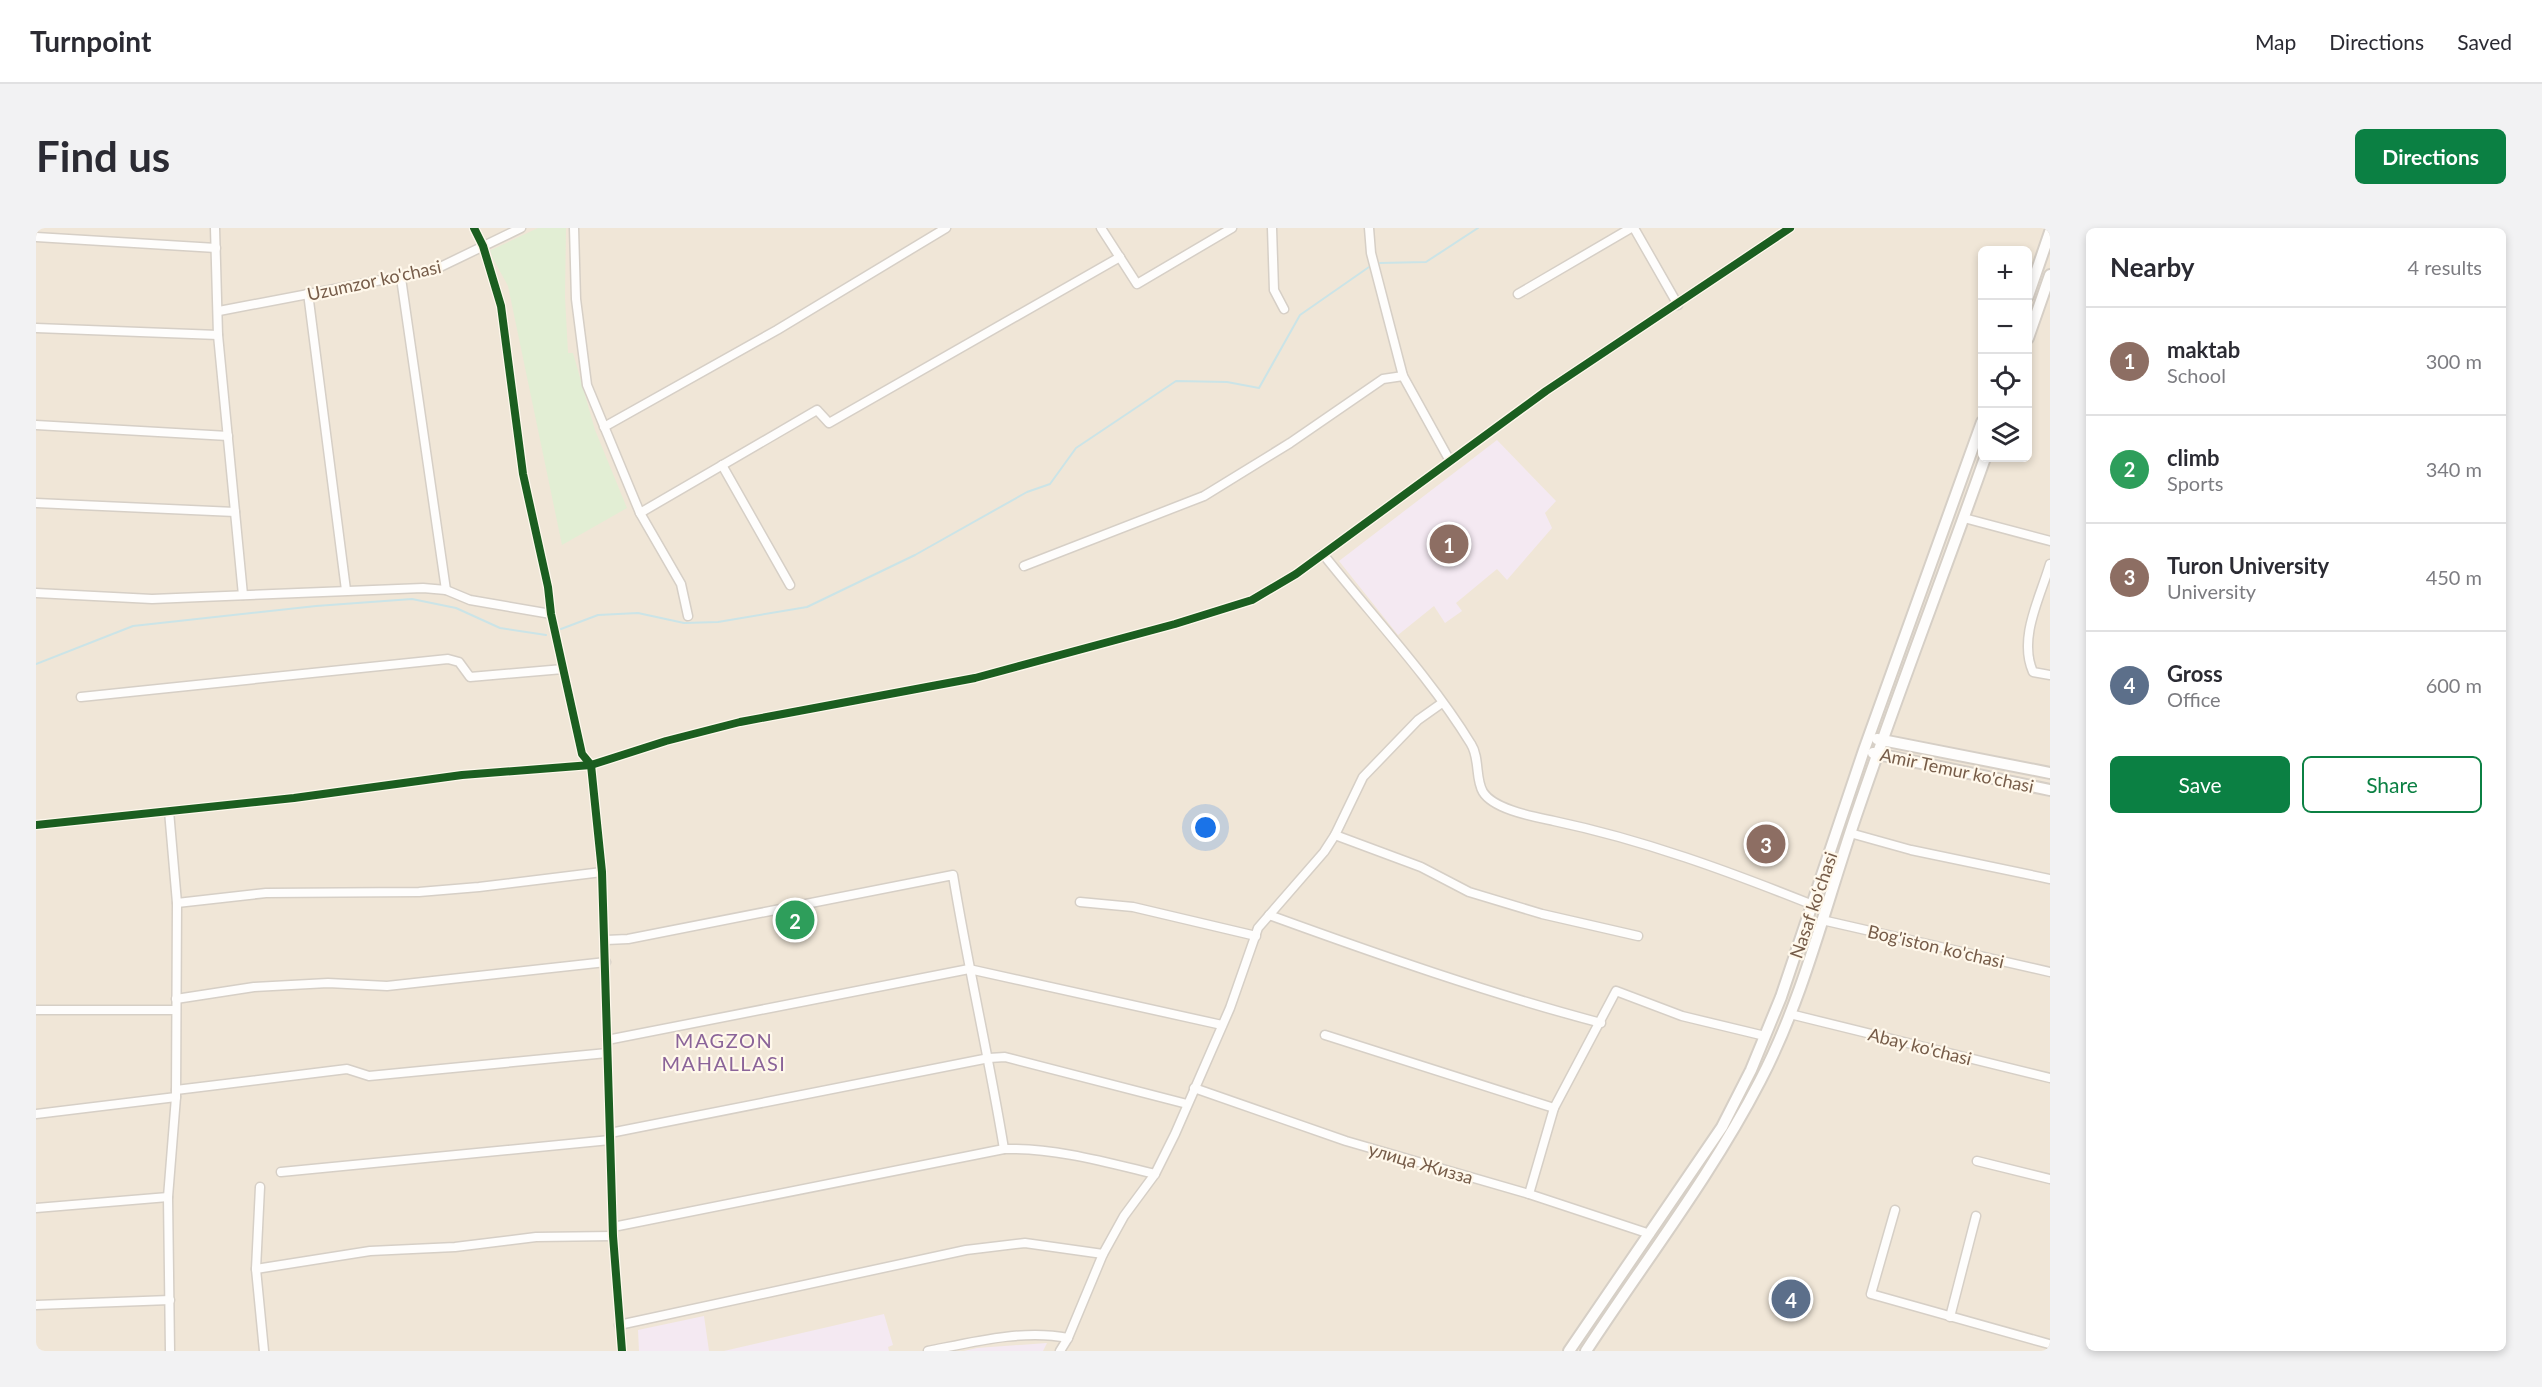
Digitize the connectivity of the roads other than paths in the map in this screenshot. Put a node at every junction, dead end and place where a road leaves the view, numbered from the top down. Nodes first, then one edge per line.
1 (215, 228) edge
2 (474, 228) edge
3 (522, 228) edge
4 (574, 228) edge
5 (946, 228) edge
6 (1101, 228) edge
7 (1232, 228) edge
8 (1272, 228) edge
9 (1370, 228) edge
10 (1633, 228) edge
11 (1790, 228) edge
12 (2050, 232) edge
13 (36, 237) edge
14 (483, 246) junction
15 (216, 248) junction
16 (1120, 257) junction
17 (2050, 275) edge
18 (401, 278) junction
19 (2032, 284) edge
20 (308, 293) junction
21 (1518, 294) dead end
22 (1678, 304) junction
23 (1284, 309) dead end
24 (219, 311) junction
25 (2032, 327) edge
26 (36, 328) edge
27 (218, 335) junction
28 (1403, 376) junction
29 (36, 425) edge
30 (604, 427) junction
31 (228, 436) junction
32 (1978, 436) edge
33 (1450, 461) junction
34 (1984, 462) edge
35 (722, 465) junction
36 (36, 503) edge
37 (236, 513) junction
38 (640, 513) junction
39 (1964, 518) junction
40 (2050, 541) edge
41 (1323, 554) junction
42 (2050, 564) edge
43 (1024, 566) dead end
44 (790, 585) dead end
45 (346, 590) junction
46 (446, 590) junction
47 (36, 593) edge
48 (243, 595) junction
49 (551, 614) junction
50 (688, 616) dead end
51 (563, 669) junction
52 (2050, 675) edge
53 (81, 697) dead end
54 (1442, 703) junction
55 (1869, 737) junction
56 (1883, 741) junction
57 (1864, 750) junction
58 (1878, 754) junction
59 (591, 765) junction
60 (2050, 773) edge
61 (2050, 790) edge
62 (169, 811) junction
63 (36, 825) edge
64 (1850, 833) junction
65 (1335, 835) junction
66 (602, 872) junction
67 (2050, 879) edge
68 (1080, 902) dead end
69 (177, 903) junction
70 (1813, 905) junction
71 (1269, 915) junction
72 (1822, 921) junction
73 (1256, 936) junction
74 (1638, 936) dead end
75 (606, 940) junction
76 (606, 962) junction
77 (969, 969) junction
78 (2050, 972) edge
79 (176, 999) junction
80 (36, 1010) edge
81 (176, 1010) junction
82 (1790, 1014) junction
83 (1601, 1023) junction
84 (1222, 1025) junction
85 (1325, 1035) dead end
86 (1765, 1036) junction
87 (607, 1040) junction
88 (607, 1053) junction
89 (989, 1058) junction
90 (2050, 1078) edge
91 (1194, 1088) junction
92 (176, 1094) junction
93 (1187, 1104) junction
94 (1554, 1108) junction
95 (36, 1114) edge
96 (610, 1137) junction
97 (1004, 1149) junction
98 (1977, 1161) dead end
99 (281, 1172) dead end
100 (1155, 1174) junction
101 (2050, 1179) edge
102 (260, 1187) dead end
103 (1529, 1194) junction
104 (168, 1197) junction
105 (36, 1208) edge
106 (1895, 1210) dead end
107 (1976, 1216) dead end
108 (613, 1232) junction
109 (1650, 1234) junction
110 (1104, 1254) junction
111 (256, 1269) junction
112 (170, 1300) junction
113 (36, 1305) edge
114 (1950, 1317) junction
115 (619, 1324) junction
116 (1068, 1338) junction
117 (2048, 1345) edge
118 (170, 1351) edge
119 (264, 1351) edge
120 (622, 1351) edge
121 (928, 1351) edge
122 (1060, 1351) edge
123 (1569, 1351) edge
124 (1586, 1351) edge

1 - 15 street
2 - 14 street
3 - 14 street, Uzumzor ko'chasi
4 - 30 street
5 - 30 street
6 - 16 street
7 - 16 street
8 - 23 street
9 - 28 street
10 - 21 street
10 - 22 street
11 - 22 street
12 - 19 main road
13 - 15 street
14 - 18 street, Uzumzor ko'chasi
14 - 49 street
15 - 24 street
16 - 35 street
17 - 25 main road
18 - 20 street, Uzumzor ko'chasi
18 - 46 street
20 - 24 street, Uzumzor ko'chasi
20 - 45 street
22 - 33 street
24 - 27 street
26 - 27 street
27 - 31 street
28 - 33 street
28 - 43 street
29 - 31 street
30 - 38 street
31 - 37 street
32 - 55 main road, Nasaf ko‘chasi
33 - 41 street
34 - 39 main road, Nasaf ko‘chasi
35 - 38 street
35 - 44 street
36 - 37 street
37 - 48 street
38 - 50 street
39 - 40 street
39 - 56 main road, Nasaf ko‘chasi
41 - 54 street
41 - 59 street
42 - 52 street
45 - 46 street
45 - 48 street
46 - 49 street
47 - 48 street
49 - 51 street
51 - 53 street
51 - 59 street
54 - 65 street
54 - 70 street
55 - 56 main road, Amir Temur ko'chasi
55 - 57 main road, Nasaf ko‘chasi
56 - 58 main road, Nasaf ko‘chasi
56 - 60 main road, Amir Temur ko'chasi
57 - 58 main road, Amir Temur ko'chasi
57 - 70 main road, Nasaf ko‘chasi
58 - 61 main road, Amir Temur ko'chasi
58 - 64 main road, Nasaf ko‘chasi
59 - 62 street
59 - 66 street
62 - 63 street
62 - 69 street
64 - 67 street
64 - 72 main road, Nasaf ko‘chasi
65 - 71 street
65 - 74 street
66 - 69 street
66 - 75 street
68 - 73 street
69 - 79 street
70 - 86 main road, Nasaf ko‘chasi
71 - 73 street
71 - 83 street
72 - 78 street, Bog'iston ko'chasi
72 - 82 main road, Nasaf ko‘chasi
73 - 84 street
75 - 76 street
75 - 77 street
76 - 79 street
76 - 87 street
77 - 84 street
77 - 87 street
77 - 89 street
79 - 81 street
80 - 81 street
81 - 92 street
82 - 90 street, Abay ko'chasi
82 - 124 main road, Nasaf ko‘chasi
83 - 86 street
83 - 94 street
84 - 91 street
85 - 94 street
86 - 109 main road, Nasaf ko‘chasi
87 - 88 street
88 - 92 street
88 - 96 street
89 - 93 street
89 - 96 street
89 - 97 street
91 - 93 street
91 - 103 street, улица Жизза
92 - 95 street
92 - 104 street
93 - 100 street
94 - 103 street
96 - 99 street
96 - 108 street
97 - 100 street
97 - 108 street
98 - 101 street
100 - 110 street
102 - 111 street
103 - 109 street, улица Жизза
104 - 105 street
104 - 112 street
106 - 114 street
107 - 114 street
108 - 111 street
108 - 115 street
109 - 123 main road, Nasaf ko‘chasi
110 - 115 street
110 - 116 street
111 - 119 street
112 - 113 street
112 - 118 street
114 - 117 street
115 - 120 street
116 - 121 street
116 - 122 street

